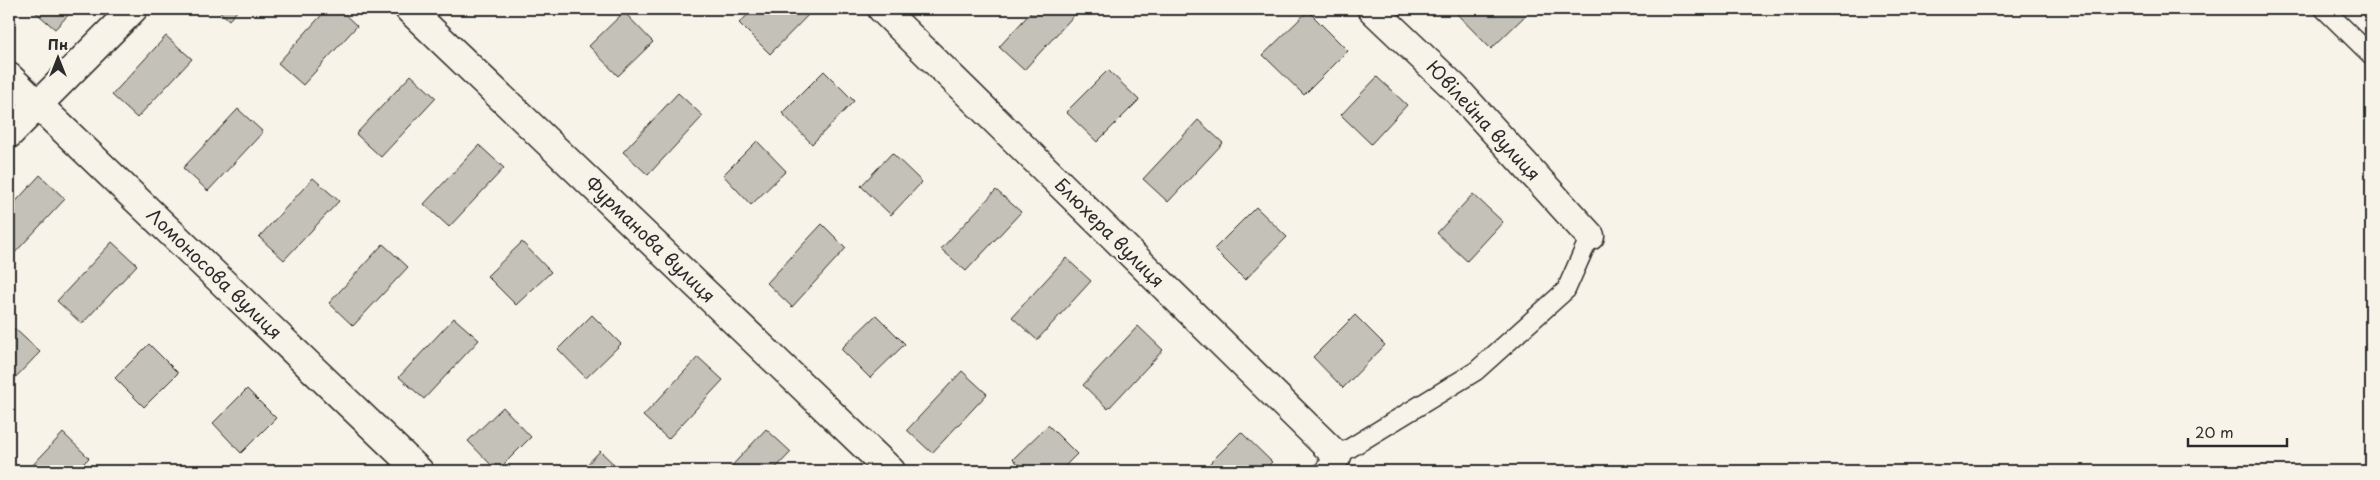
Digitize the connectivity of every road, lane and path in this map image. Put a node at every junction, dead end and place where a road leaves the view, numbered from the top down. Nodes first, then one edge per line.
1 (133, 9) edge
2 (409, 9) edge
3 (882, 9) edge
4 (1372, 9) edge
5 (2324, 9) edge
6 (2371, 55) edge
7 (9, 77) edge
8 (37, 104) junction
9 (9, 134) edge
10 (1590, 236) joint
11 (1330, 464) edge
12 (419, 471) edge
13 (891, 471) edge

1 - 8 street
2 - 13 street, Фурманова вулиця
3 - 11 street, Блюхера вулиця
4 - 10 street, Ювілейна вулиця
5 - 6 lane
7 - 8 street, Ломоносова вулиця
8 - 9 street
8 - 12 street, Ломоносова вулиця
10 - 11 lane

